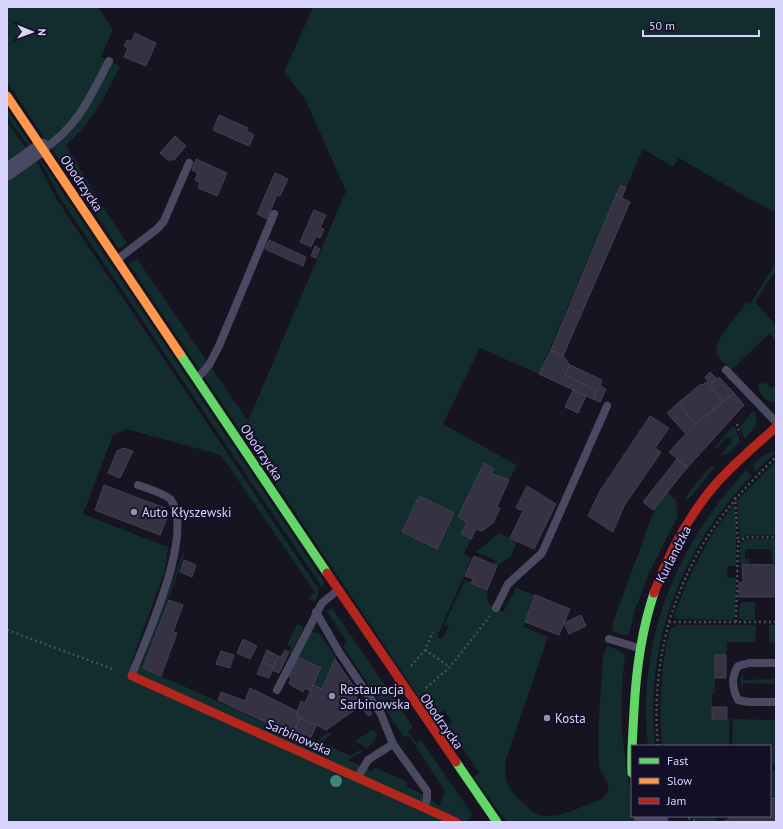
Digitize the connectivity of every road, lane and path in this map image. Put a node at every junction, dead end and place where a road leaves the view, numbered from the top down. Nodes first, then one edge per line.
1 (109, 61) dead end
2 (7, 96) edge
3 (43, 148) junction
4 (189, 163) dead end
5 (7, 172) edge
6 (274, 214) dead end
7 (117, 260) junction
8 (726, 370) dead end
9 (197, 379) junction
10 (606, 406) dead end
11 (776, 422) edge
12 (737, 424) dead end
13 (776, 427) edge
14 (742, 440) dead end
15 (776, 457) edge
16 (138, 484) dead end
17 (735, 497) junction
18 (776, 537) edge
19 (738, 542) junction
20 (338, 589) junction
21 (496, 608) joint
22 (316, 612) junction
23 (669, 622) junction
24 (736, 622) junction
25 (776, 622) edge
26 (7, 630) edge
27 (434, 632) dead end
28 (609, 639) dead end
29 (639, 648) junction
30 (425, 650) junction
31 (776, 663) edge
32 (450, 668) junction
33 (132, 676) junction
34 (396, 676) junction
35 (277, 690) dead end
36 (411, 698) junction
37 (776, 702) edge
38 (634, 712) junction
39 (393, 744) junction
40 (642, 745) edge
41 (658, 745) edge
42 (631, 762) edge
43 (357, 778) junction
44 (423, 808) junction
45 (686, 817) edge
46 (456, 822) edge
47 (497, 822) edge
48 (698, 822) edge

1 - 3 lane
2 - 3 street, Obodrzycka
3 - 5 street
3 - 7 street, Obodrzycka
4 - 7 lane
6 - 9 lane
7 - 9 street, Obodrzycka
8 - 11 lane
9 - 20 street, Obodrzycka
10 - 21 lane
12 - 14 path
13 - 29 street, Kurlandzka
15 - 17 path
16 - 33 lane
17 - 19 path
17 - 23 path
18 - 19 path
19 - 24 path
20 - 22 lane
20 - 34 street, Obodrzycka
21 - 32 path
22 - 35 lane
22 - 39 lane
23 - 24 path
23 - 41 path
24 - 25 path
26 - 33 path
27 - 30 path
28 - 29 lane
29 - 38 street, Kurlandzka
30 - 32 path
30 - 34 path
31 - 37 lane
32 - 36 path
33 - 43 street, Sarbinowska
34 - 36 street, Obodrzycka
36 - 47 street, Obodrzycka
38 - 40 street, Kurlandzka
38 - 42 street, Kurlandzka
39 - 43 lane
39 - 44 lane
43 - 44 street, Sarbinowska
44 - 46 street, Sarbinowska
45 - 48 path

